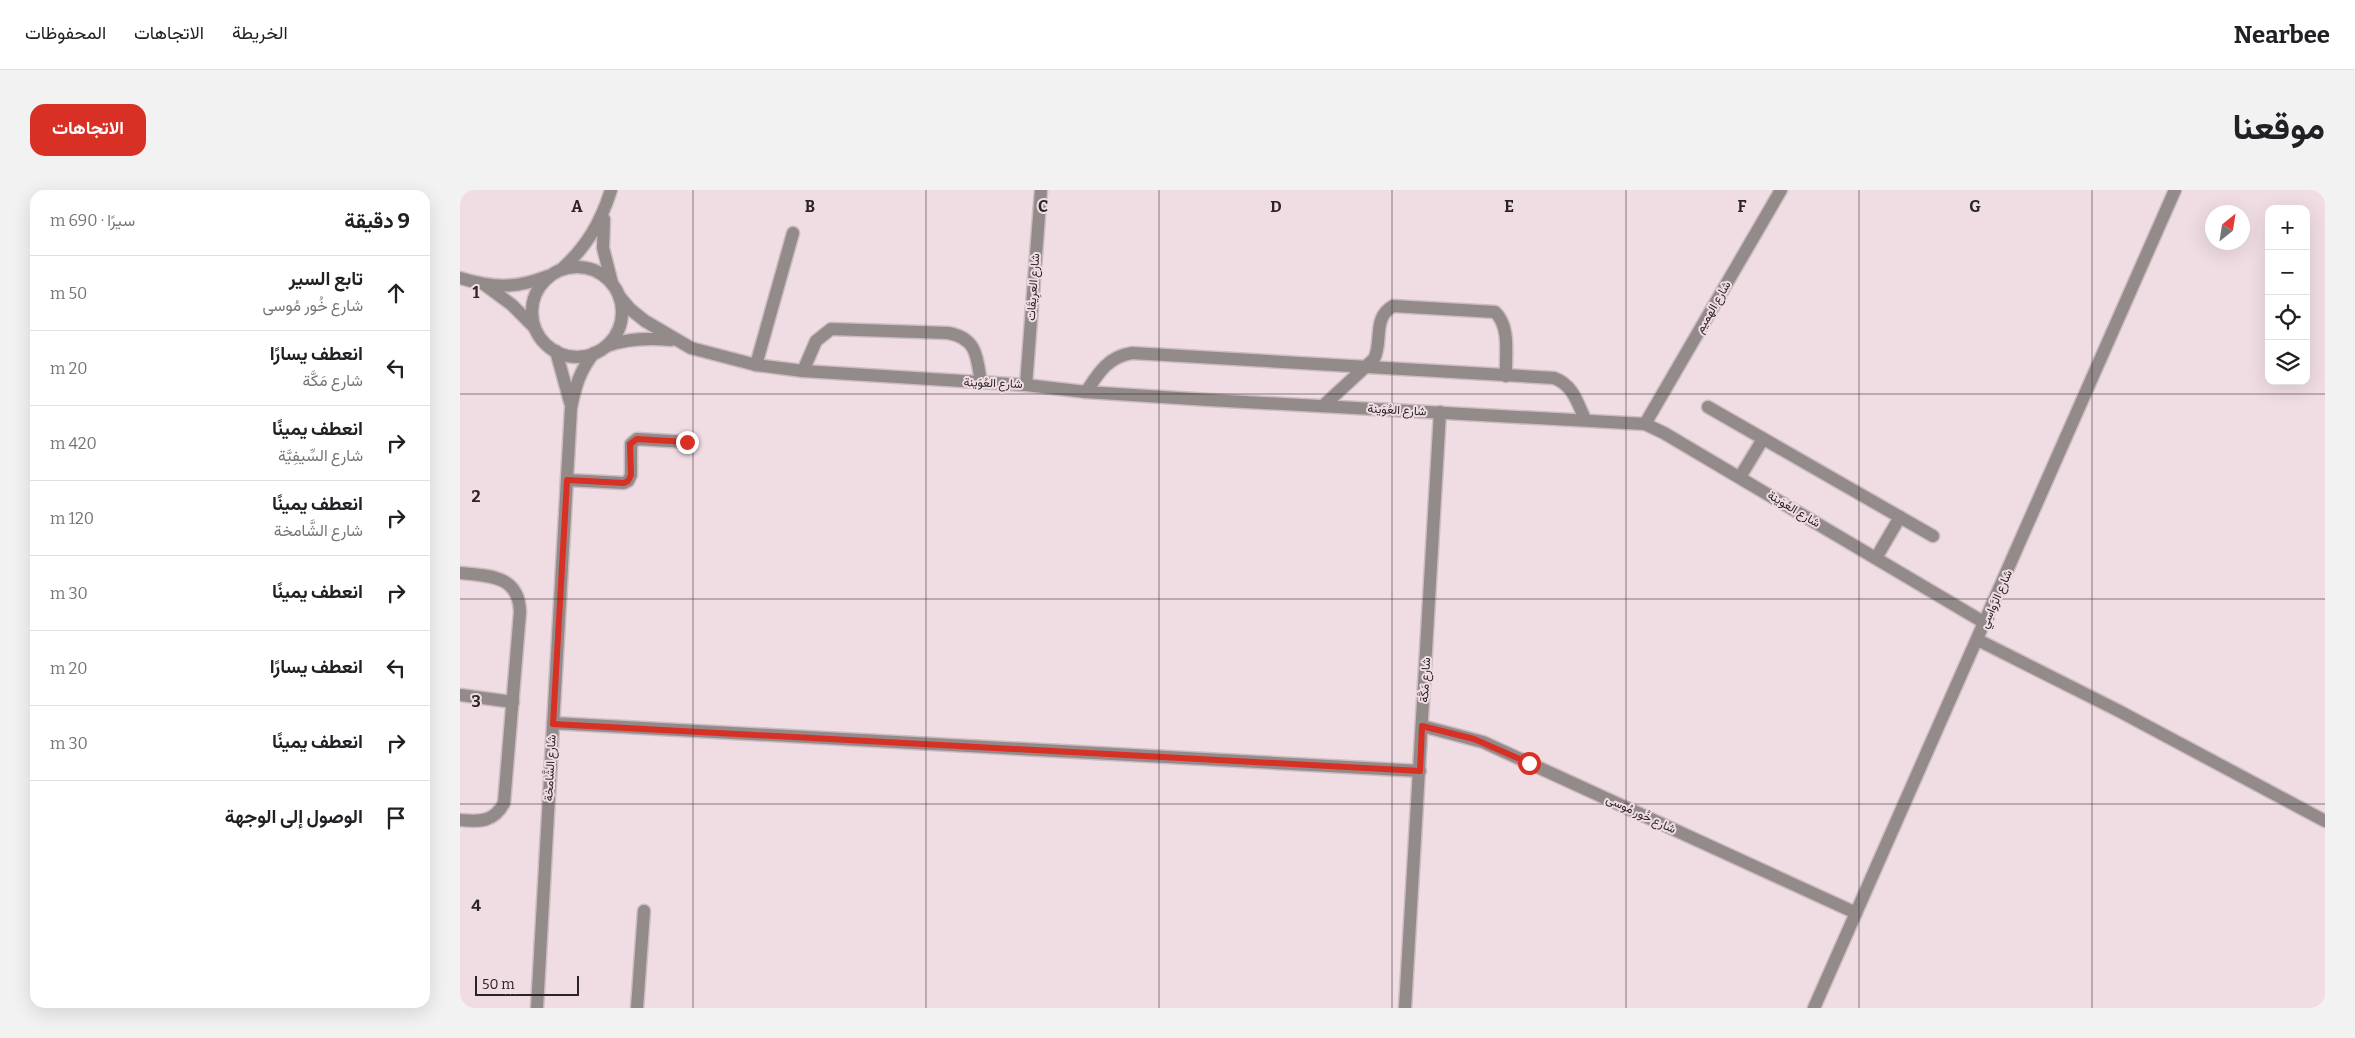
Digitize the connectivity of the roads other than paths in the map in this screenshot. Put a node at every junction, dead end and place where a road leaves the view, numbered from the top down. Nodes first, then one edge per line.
1 (611, 190) edge
2 (1041, 190) edge
3 (1781, 190) edge
4 (2175, 190) edge
5 (605, 211) junction
6 (793, 233) dead end
7 (556, 272) junction
8 (460, 278) edge
9 (612, 283) junction
10 (485, 285) junction
11 (619, 296) junction
12 (535, 329) junction
13 (676, 341) junction
14 (600, 350) junction
15 (556, 351) junction
16 (756, 365) junction
17 (1366, 368) junction
18 (803, 371) junction
19 (1506, 376) junction
20 (981, 384) junction
21 (1026, 385) junction
22 (1086, 392) junction
23 (1323, 406) junction
24 (1708, 407) dead end
25 (571, 408) junction
26 (1440, 412) junction
27 (1585, 419) junction
28 (1645, 424) junction
29 (1763, 438) junction
30 (687, 442) dead end
31 (1740, 478) junction
32 (567, 480) junction
33 (1900, 517) junction
34 (1933, 536) dead end
35 (1876, 558) junction
36 (460, 573) edge
37 (1985, 623) junction
38 (1978, 640) junction
39 (460, 695) edge
40 (513, 702) junction
41 (553, 724) junction
42 (1422, 726) junction
43 (1420, 771) junction
44 (460, 820) edge
45 (2325, 821) edge
46 (644, 911) dead end
47 (1856, 913) junction
48 (537, 1008) edge
49 (637, 1008) edge
50 (1405, 1008) edge
51 (1814, 1008) edge

1 - 5 street
2 - 21 street, شارع العرِيقَات
3 - 28 street, شارع الهميم
4 - 37 street, شارع الرَّواسِي
5 - 7 street
5 - 9 street
6 - 16 street
7 - 9 street
7 - 10 street
7 - 12 street
8 - 10 street
9 - 11 street
10 - 12 street
11 - 13 street, شارع العُوَينة
11 - 14 street
12 - 15 street
13 - 14 street, شارع العُوَينة
13 - 16 street, شارع العُوَينة
14 - 15 street
14 - 25 street, شارع الشَّامخة
15 - 25 street, شارع الشَّامخة
16 - 18 street, شارع العُوَينة
17 - 19 street
17 - 19 street
17 - 22 street
17 - 23 street
18 - 20 street, شارع العُوَينة
18 - 20 street
19 - 27 street
20 - 21 street, شارع العُوَينة
21 - 22 street, شارع العُوَينة
22 - 23 street, شارع العُوَينة
23 - 26 street, شارع العُوَينة
24 - 29 street
25 - 32 street, شارع الشَّامخة
26 - 27 street, شارع العُوَينة
26 - 42 street, شارع مَكَّة
27 - 28 street, شارع العُوَينة
28 - 31 street, شارع العُوَينة
29 - 31 street
29 - 33 street
30 - 32 street
31 - 35 street, شارع العُوَينة
32 - 41 street, شارع الشَّامخة
33 - 34 street
33 - 35 street
35 - 37 street, شارع العُوَينة
36 - 40 street
37 - 38 street, شارع الرَّواسِي
38 - 45 street
38 - 47 street, شارع الرَّواسِي
39 - 40 street
40 - 44 street
41 - 43 street
41 - 48 street, شارع الشَّامخة
42 - 43 street, شارع مَكَّة
42 - 47 street, شارع خُور مُوسى
43 - 50 street, شارع مَكَّة
46 - 49 street
47 - 51 street, شارع الرَّواسِي

